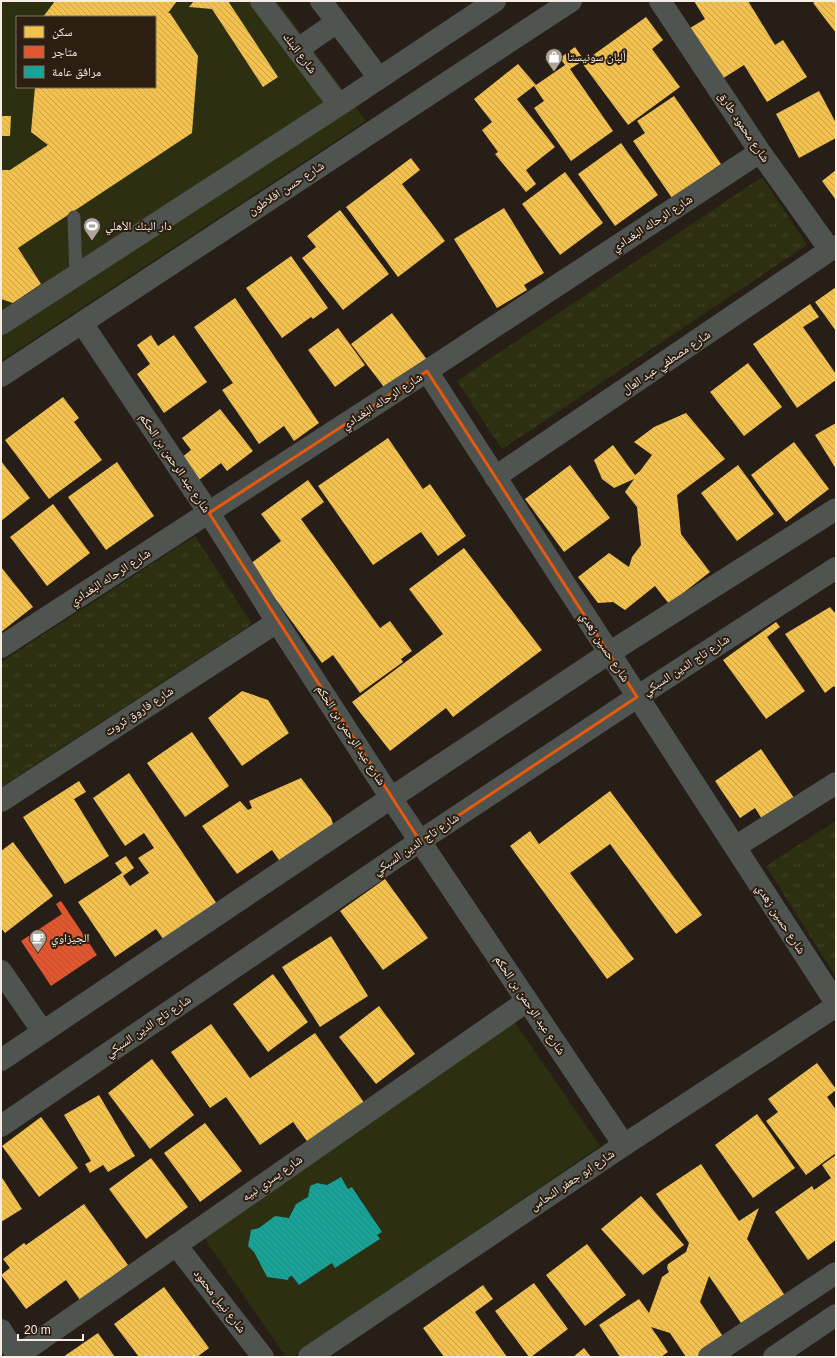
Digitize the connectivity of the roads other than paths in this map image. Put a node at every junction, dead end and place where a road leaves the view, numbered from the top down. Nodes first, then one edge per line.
1 (261, 1) edge
2 (321, 1) edge
3 (496, 1) edge
4 (571, 1) edge
5 (660, 1) edge
6 (337, 22) junction
7 (298, 49) junction
8 (379, 78) junction
9 (339, 105) junction
10 (760, 152) junction
11 (74, 217) dead end
12 (833, 248) edge
13 (76, 275) junction
14 (4, 320) edge
15 (82, 323) junction
16 (427, 371) junction
17 (1, 376) edge
18 (496, 477) junction
19 (836, 510) edge
20 (209, 513) junction
21 (836, 568) edge
22 (277, 622) junction
23 (1, 647) edge
24 (609, 653) junction
25 (637, 697) junction
26 (836, 783) edge
27 (391, 798) junction
28 (1, 800) edge
29 (420, 840) junction
30 (735, 847) junction
31 (1, 971) edge
32 (527, 1001) junction
33 (836, 1005) edge
34 (43, 1032) junction
35 (1, 1060) edge
36 (1, 1126) edge
37 (624, 1145) junction
38 (176, 1245) junction
39 (836, 1273) edge
40 (836, 1315) edge
41 (1, 1330) edge
42 (18, 1356) edge
43 (263, 1357) edge
44 (309, 1357) edge
45 (708, 1357) edge
46 (774, 1357) edge

1 - 7 street, شارع البنك
2 - 6 street
3 - 8 street
4 - 15 street, شارع حسن افلاطون
5 - 10 street, شارع محمود طارق
6 - 7 street
6 - 8 street
7 - 9 street, شارع البنك
8 - 9 street
9 - 13 street
10 - 12 street, شارع محمود طارق
10 - 16 street, شارع الرحاله البغدادي
11 - 13 lane
12 - 18 street, شارع مصطفي عبد العال
13 - 14 street
15 - 17 street, شارع حسن افلاطون
15 - 20 street, شارع عبد الرحمن بن الحكم
16 - 18 street, شارع حسين زهدي
16 - 20 street, شارع الرحاله البغدادي
18 - 24 street, شارع حسين زهدي
19 - 24 street
20 - 22 street, شارع عبد الرحمن بن الحكم
20 - 23 street, شارع الرحاله البغدادي
21 - 25 street, شارع تاج الدين السبكي
22 - 27 street, شارع عبد الرحمن بن الحكم
22 - 28 street, شارع فاروق ثروت
24 - 25 street, شارع حسين زهدي
24 - 27 street
25 - 29 street, شارع تاج الدين السبكي
25 - 30 street, شارع حسين زهدي
26 - 30 street
27 - 29 street, شارع عبد الرحمن بن الحكم
27 - 34 street
29 - 32 street, شارع عبد الرحمن بن الحكم
29 - 36 street, شارع تاج الدين السبكي
30 - 33 street, شارع حسين زهدي
31 - 34 street
32 - 37 street, شارع عبد الرحمن بن الحكم
32 - 38 street, شارع يسري نبيه
33 - 37 street, شارع ابو جعفر النحاس
34 - 35 street
37 - 44 street, شارع ابو جعفر النحاس
38 - 42 street, شارع يسري نبيه
38 - 43 street, شارع نبيل محمود
39 - 45 street
40 - 46 street
41 - 42 street

